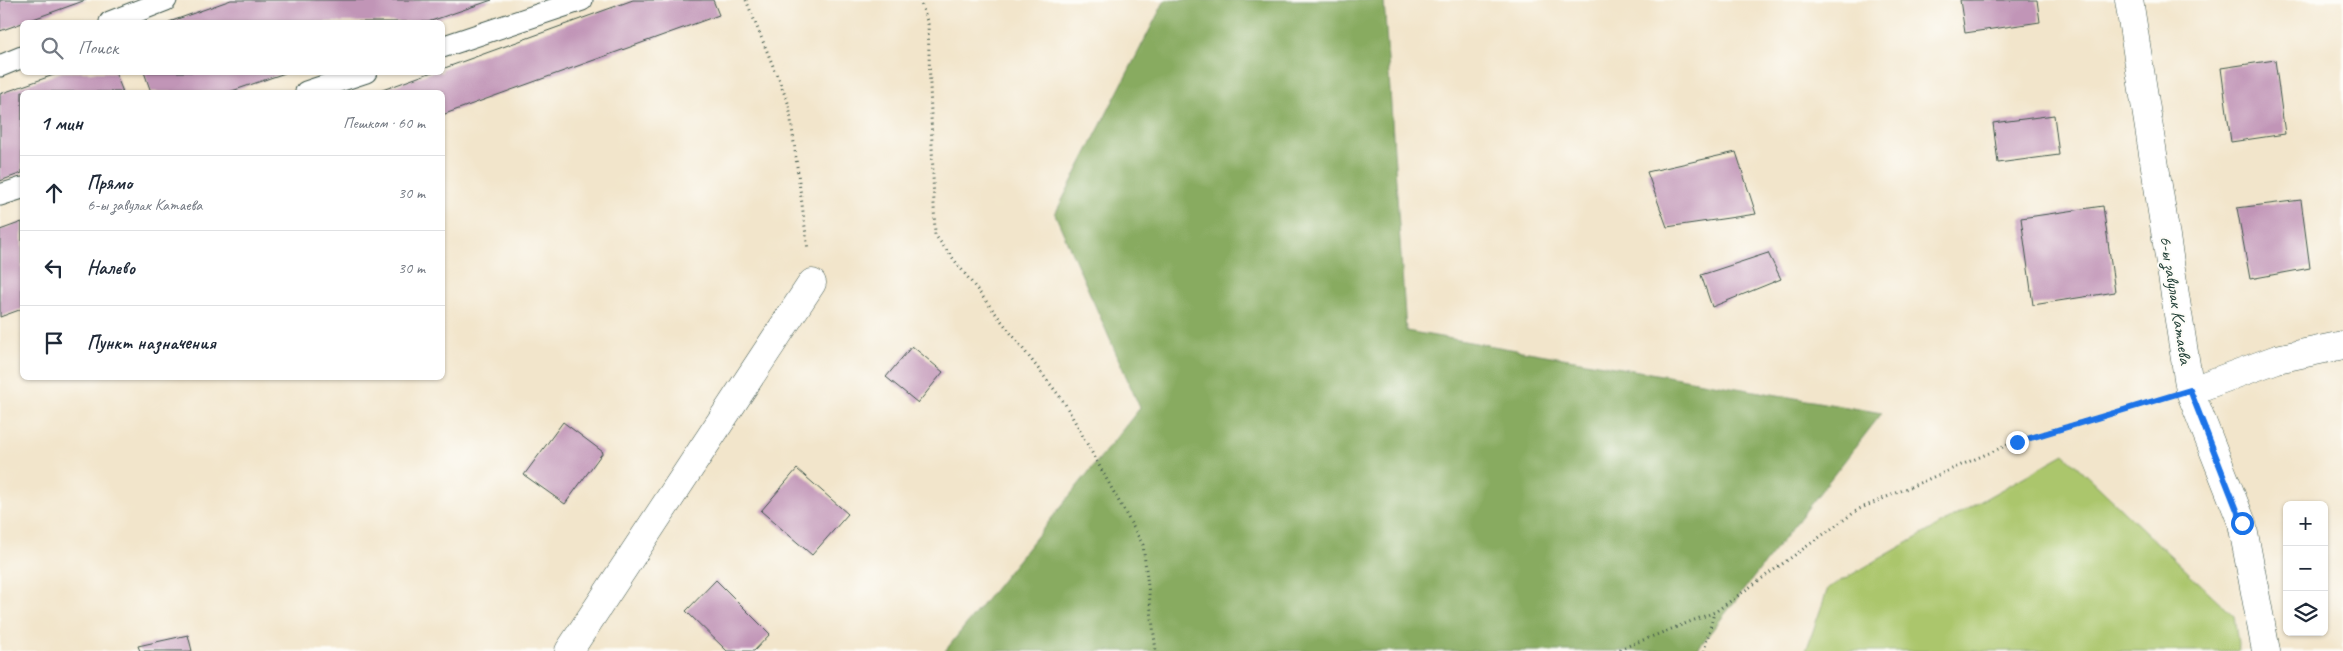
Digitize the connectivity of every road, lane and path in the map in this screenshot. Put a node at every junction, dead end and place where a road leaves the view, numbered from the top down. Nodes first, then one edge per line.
1 (166, 0) edge
2 (582, 0) edge
3 (746, 0) edge
4 (920, 0) edge
5 (2129, 0) edge
6 (115, 20) edge
7 (445, 46) edge
8 (20, 58) edge
9 (0, 66) edge
10 (357, 75) edge
11 (312, 90) edge
12 (20, 189) edge
13 (0, 196) edge
14 (812, 284) joint
15 (2343, 345) edge
16 (2190, 390) junction
17 (1715, 612) junction
18 (569, 651) edge
19 (1156, 651) edge
20 (1616, 651) edge
21 (1704, 651) edge
22 (2266, 651) edge

1 - 6 lane
2 - 7 lane
3 - 14 path
4 - 19 path
5 - 16 street, 6-ы завулак Катаева
8 - 9 lane
10 - 11 lane
12 - 13 lane
14 - 18 street
15 - 16 street
16 - 17 path
16 - 22 street, 6-ы завулак Катаева
17 - 20 path
17 - 21 path

